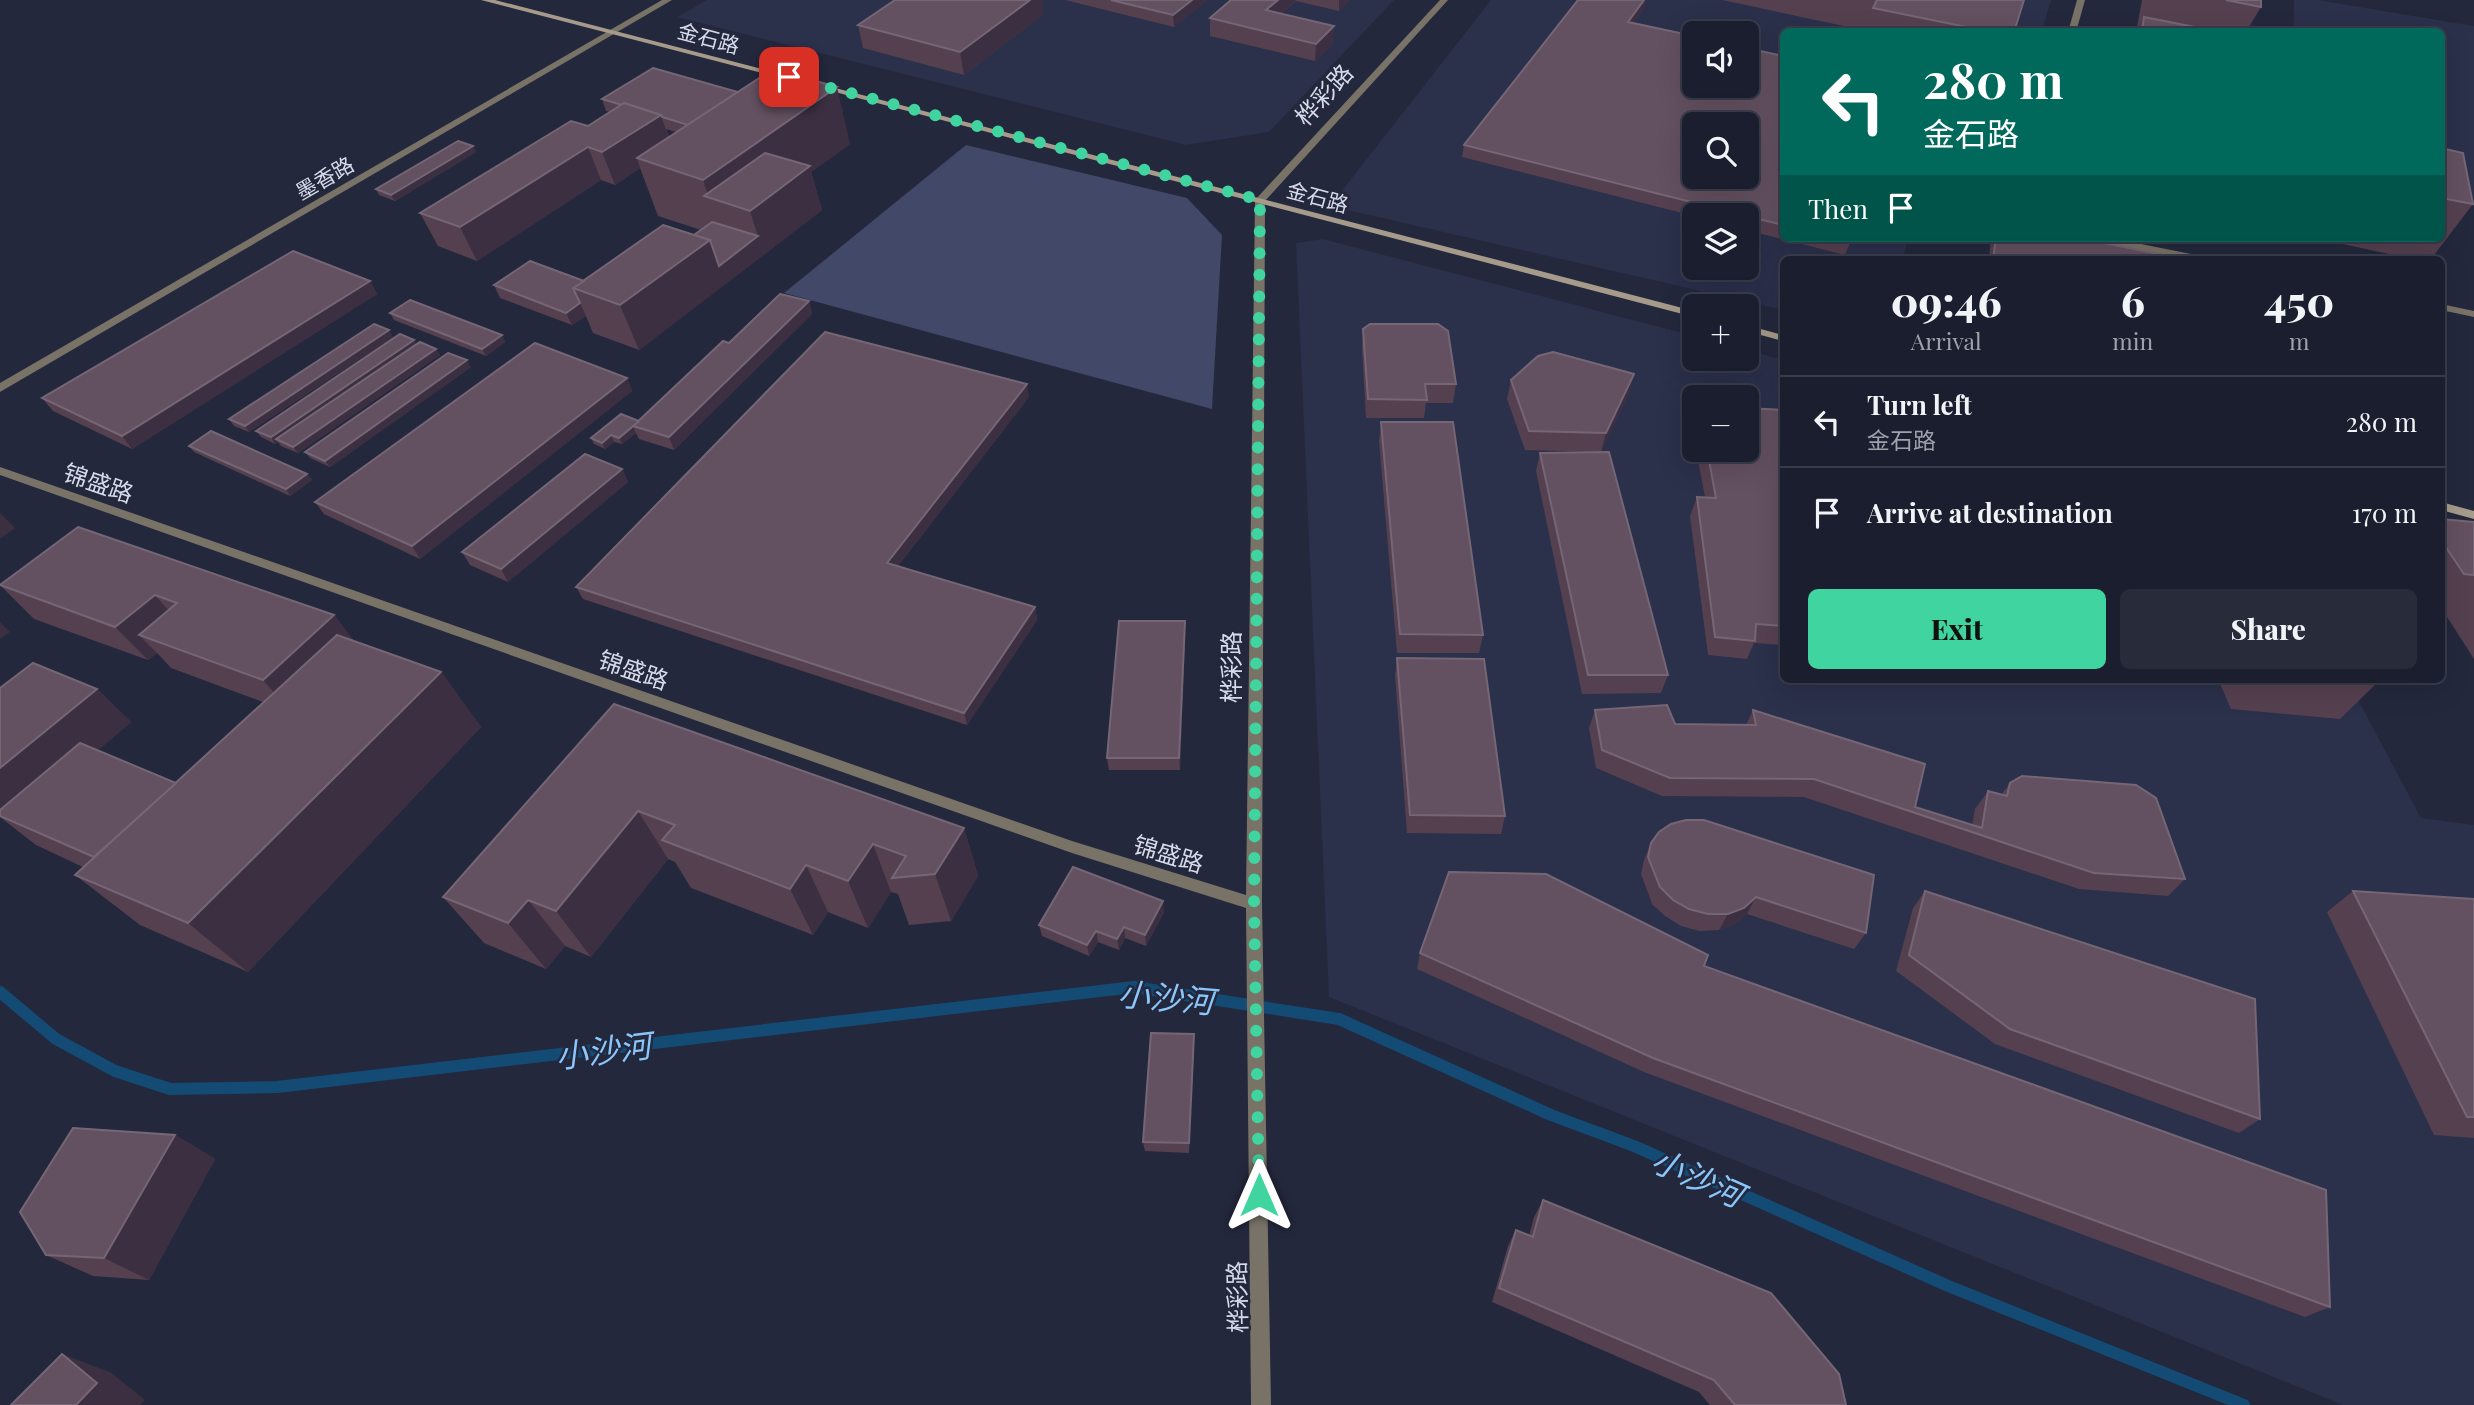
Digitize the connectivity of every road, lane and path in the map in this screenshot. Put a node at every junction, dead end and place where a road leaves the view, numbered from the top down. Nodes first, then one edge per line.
1 (485, 0) edge
2 (668, 0) edge
3 (1444, 0) edge
4 (2081, 0) edge
5 (2073, 28) edge
6 (613, 32) junction
7 (801, 80) edge
8 (814, 84) edge
9 (1260, 200) junction
10 (2115, 242) edge
11 (2185, 256) edge
12 (2445, 308) edge
13 (1682, 311) edge
14 (2474, 314) edge
15 (1759, 332) edge
16 (1780, 337) edge
17 (0, 387) edge
18 (0, 471) edge
19 (2445, 507) edge
20 (2474, 515) edge
21 (1254, 904) junction
22 (1261, 1405) edge

1 - 6 street, 金石路
2 - 6 street, 墨香路
3 - 9 street, 桦彩路
4 - 5 street
6 - 7 street, 金石路
6 - 17 street, 墨香路
8 - 9 street, 金石路
9 - 13 street, 金石路
9 - 21 street, 桦彩路
10 - 11 street
12 - 14 street
15 - 16 street
18 - 21 street, 锦盛路
19 - 20 street
21 - 22 street, 桦彩路

